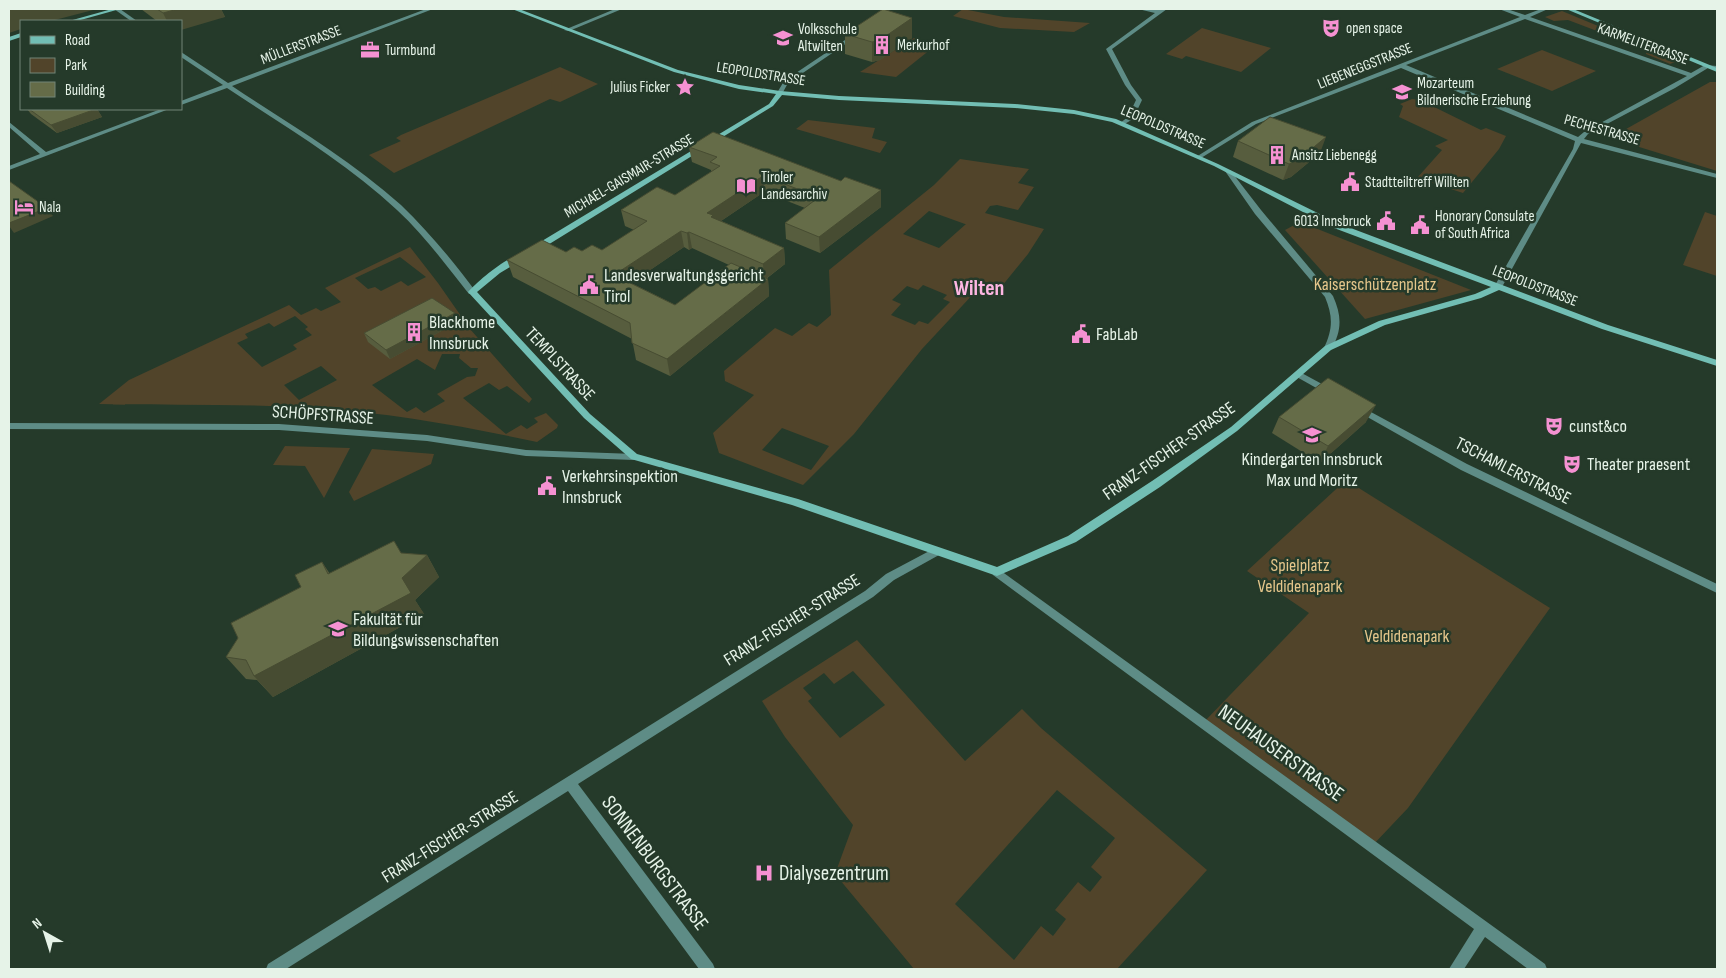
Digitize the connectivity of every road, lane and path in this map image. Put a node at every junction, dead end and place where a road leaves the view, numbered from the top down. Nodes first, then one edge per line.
1 (117, 9) edge
2 (430, 9) edge
3 (515, 9) edge
4 (619, 9) edge
5 (1141, 9) edge
6 (1502, 9) edge
7 (1545, 9) edge
8 (1570, 9) edge
9 (1161, 11) edge
10 (1524, 17) junction
11 (76, 20) edge
12 (133, 20) edge
13 (864, 29) edge
14 (568, 30) junction
15 (182, 55) edge
16 (1400, 65) junction
17 (1706, 66) junction
18 (1717, 69) edge
19 (1690, 75) junction
20 (227, 86) junction
21 (780, 94) junction
22 (182, 103) edge
23 (163, 110) edge
24 (1123, 123) junction
25 (9, 124) edge
26 (1579, 140) junction
27 (45, 155) junction
28 (1199, 156) junction
29 (9, 168) edge
30 (1228, 171) junction
31 (1717, 176) edge
32 (1498, 287) junction
33 (472, 292) junction
34 (1328, 348) junction
35 (1717, 363) edge
36 (1298, 374) junction
37 (9, 426) edge
38 (634, 457) junction
39 (935, 552) junction
40 (997, 572) junction
41 (1717, 589) edge
42 (568, 782) junction
43 (1483, 928) junction
44 (273, 969) edge
45 (708, 969) edge
46 (1456, 969) edge
47 (1540, 969) edge

1 - 11 street
1 - 12 street
2 - 20 street, MÜLLERSTRASSE
3 - 14 street, LEOPOLDSTRASSE
4 - 14 street
5 - 9 street
6 - 10 street, KARMELITERGASSE
7 - 10 street, LIEBENEGGSTRASSE
8 - 17 street
9 - 24 street
10 - 16 street, LIEBENEGGSTRASSE
10 - 19 street, KARMELITERGASSE
13 - 21 street, MICHAEL-GAISMAIR-STRASSE
14 - 21 street, LEOPOLDSTRASSE
15 - 20 street, TEMPLSTRASSE
16 - 26 street, PECHESTRASSE
16 - 28 street, LIEBENEGGSTRASSE
17 - 18 street
17 - 19 street, KARMELITERGASSE
19 - 26 street
20 - 22 street, MÜLLERSTRASSE
20 - 33 street, TEMPLSTRASSE
21 - 24 street, LEOPOLDSTRASSE
21 - 33 street, MICHAEL-GAISMAIR-STRASSE
23 - 27 street
24 - 28 street, LEOPOLDSTRASSE
25 - 27 street
26 - 31 street, PECHESTRASSE
26 - 32 street
27 - 29 street
28 - 30 street, LEOPOLDSTRASSE
30 - 32 street, LEOPOLDSTRASSE
30 - 34 street
32 - 34 street, FRANZ-FISCHER-STRASSE
32 - 35 street, LEOPOLDSTRASSE
33 - 38 street, TEMPLSTRASSE
34 - 36 street, FRANZ-FISCHER-STRASSE
36 - 40 street, FRANZ-FISCHER-STRASSE
36 - 41 street, TSCHAMLERSTRASSE
37 - 38 street, SCHÖPFSTRASSE
38 - 39 street, TEMPLSTRASSE
39 - 40 street
39 - 42 street, FRANZ-FISCHER-STRASSE
40 - 43 street, NEUHAUSERSTRASSE
42 - 44 street, FRANZ-FISCHER-STRASSE
42 - 45 street, SONNENBURGSTRASSE
43 - 46 street
43 - 47 street, NEUHAUSERSTRASSE

